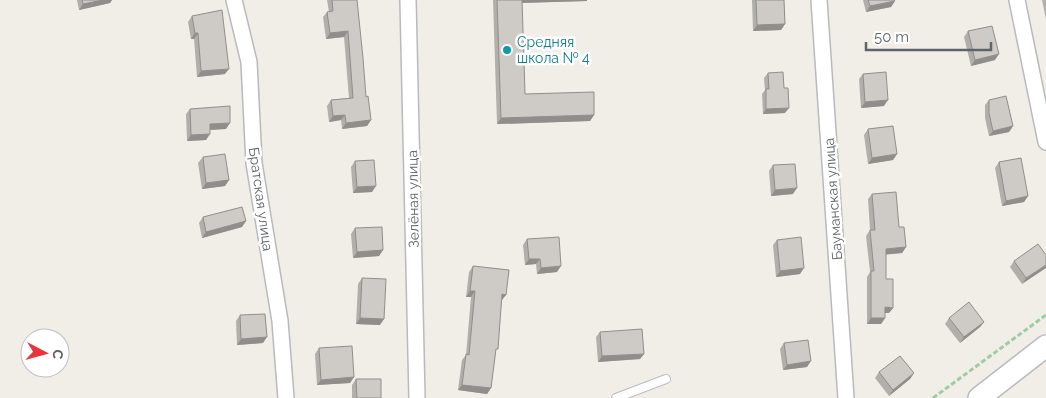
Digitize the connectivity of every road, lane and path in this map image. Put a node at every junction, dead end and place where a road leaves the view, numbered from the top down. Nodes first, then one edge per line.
1 (234, 0) edge
2 (408, 0) edge
3 (819, 0) edge
4 (1017, 0) edge
5 (1046, 142) edge
6 (1046, 316) edge
7 (1046, 346) edge
8 (666, 379) dead end
9 (286, 398) edge
10 (416, 398) edge
11 (616, 398) edge
12 (846, 398) edge
13 (933, 398) edge
14 (979, 398) edge

1 - 9 street, Братская улица
2 - 10 street, Зелёная улица
3 - 12 street, Бауманская улица
4 - 5 street
6 - 13 path
7 - 14 street
8 - 11 lane

